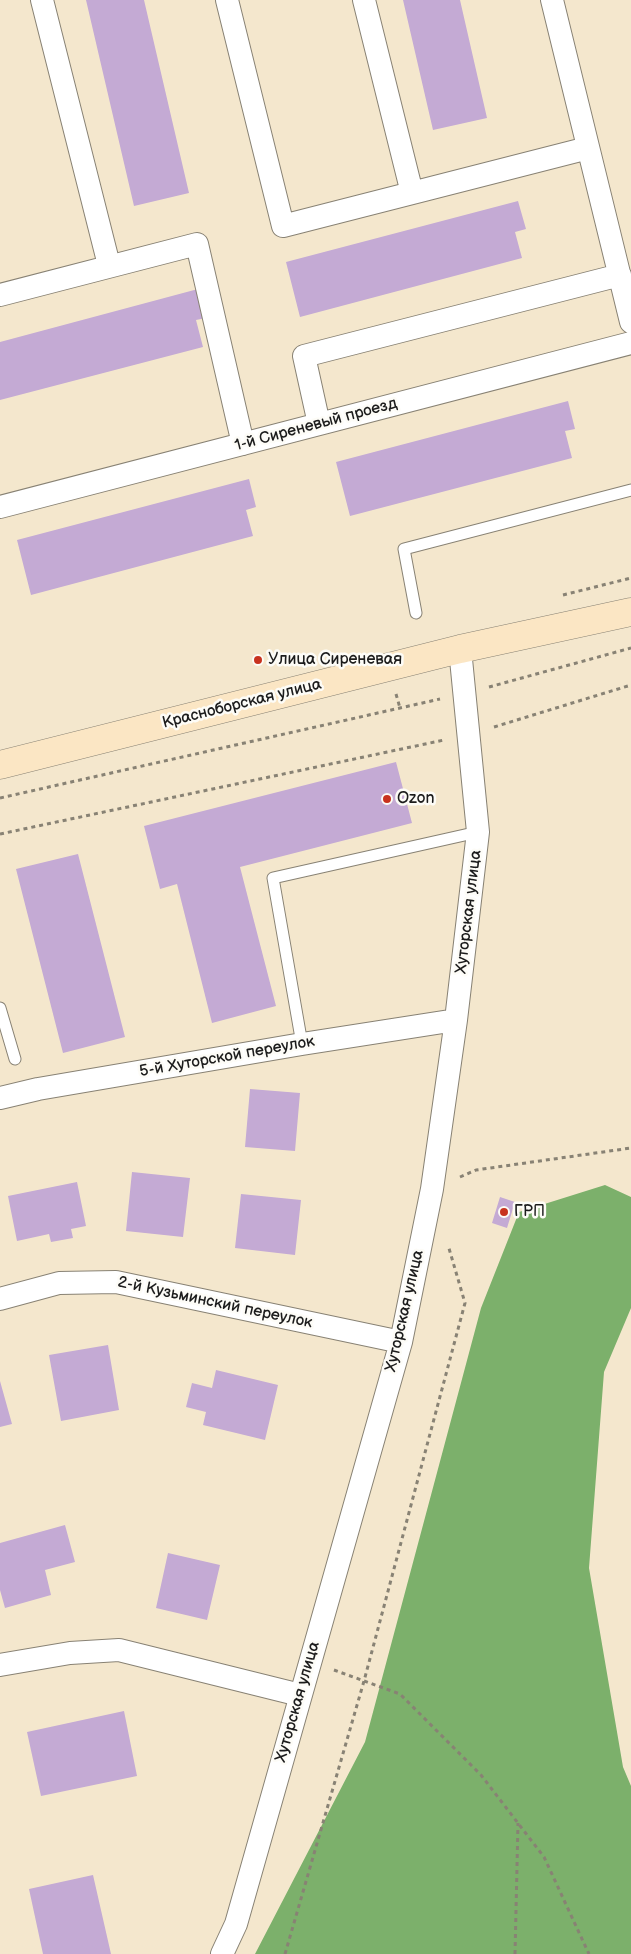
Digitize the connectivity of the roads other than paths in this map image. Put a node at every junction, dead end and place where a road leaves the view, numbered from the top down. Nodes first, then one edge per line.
1 (42, 0) edge
2 (227, 0) edge
3 (364, 0) edge
4 (552, 0) edge
5 (588, 148) junction
6 (412, 193) junction
7 (109, 265) junction
8 (620, 275) junction
9 (0, 295) edge
10 (631, 322) edge
11 (631, 343) edge
12 (319, 424) junction
13 (243, 444) junction
14 (631, 490) edge
15 (0, 507) edge
16 (631, 612) edge
17 (416, 614) dead end
18 (460, 649) junction
19 (0, 765) edge
20 (478, 832) junction
21 (0, 1008) edge
22 (456, 1020) junction
23 (302, 1044) junction
24 (15, 1059) dead end
25 (0, 1098) edge
26 (0, 1299) edge
27 (400, 1342) junction
28 (0, 1665) edge
29 (300, 1694) junction
30 (222, 1954) edge

1 - 7 street
2 - 6 street
3 - 6 street
4 - 5 street
5 - 6 street
5 - 8 street
7 - 9 street
7 - 13 street
8 - 10 street
8 - 12 street
11 - 12 street, 1-й Сиреневый проезд
12 - 13 street, 1-й Сиреневый проезд
13 - 15 street, 1-й Сиреневый проезд
14 - 17 lane
16 - 18 street, Красноборская улица
18 - 19 street, Красноборская улица
18 - 20 street, Хуторская улица
20 - 22 street, Хуторская улица
20 - 23 lane
21 - 24 lane
22 - 23 street, 5-й Хуторской переулок
22 - 27 street, Хуторская улица
23 - 25 street, 5-й Хуторской переулок
26 - 27 street, 2-й Кузьминский переулок
27 - 29 street, Хуторская улица
28 - 29 street
29 - 30 street, Хуторская улица

